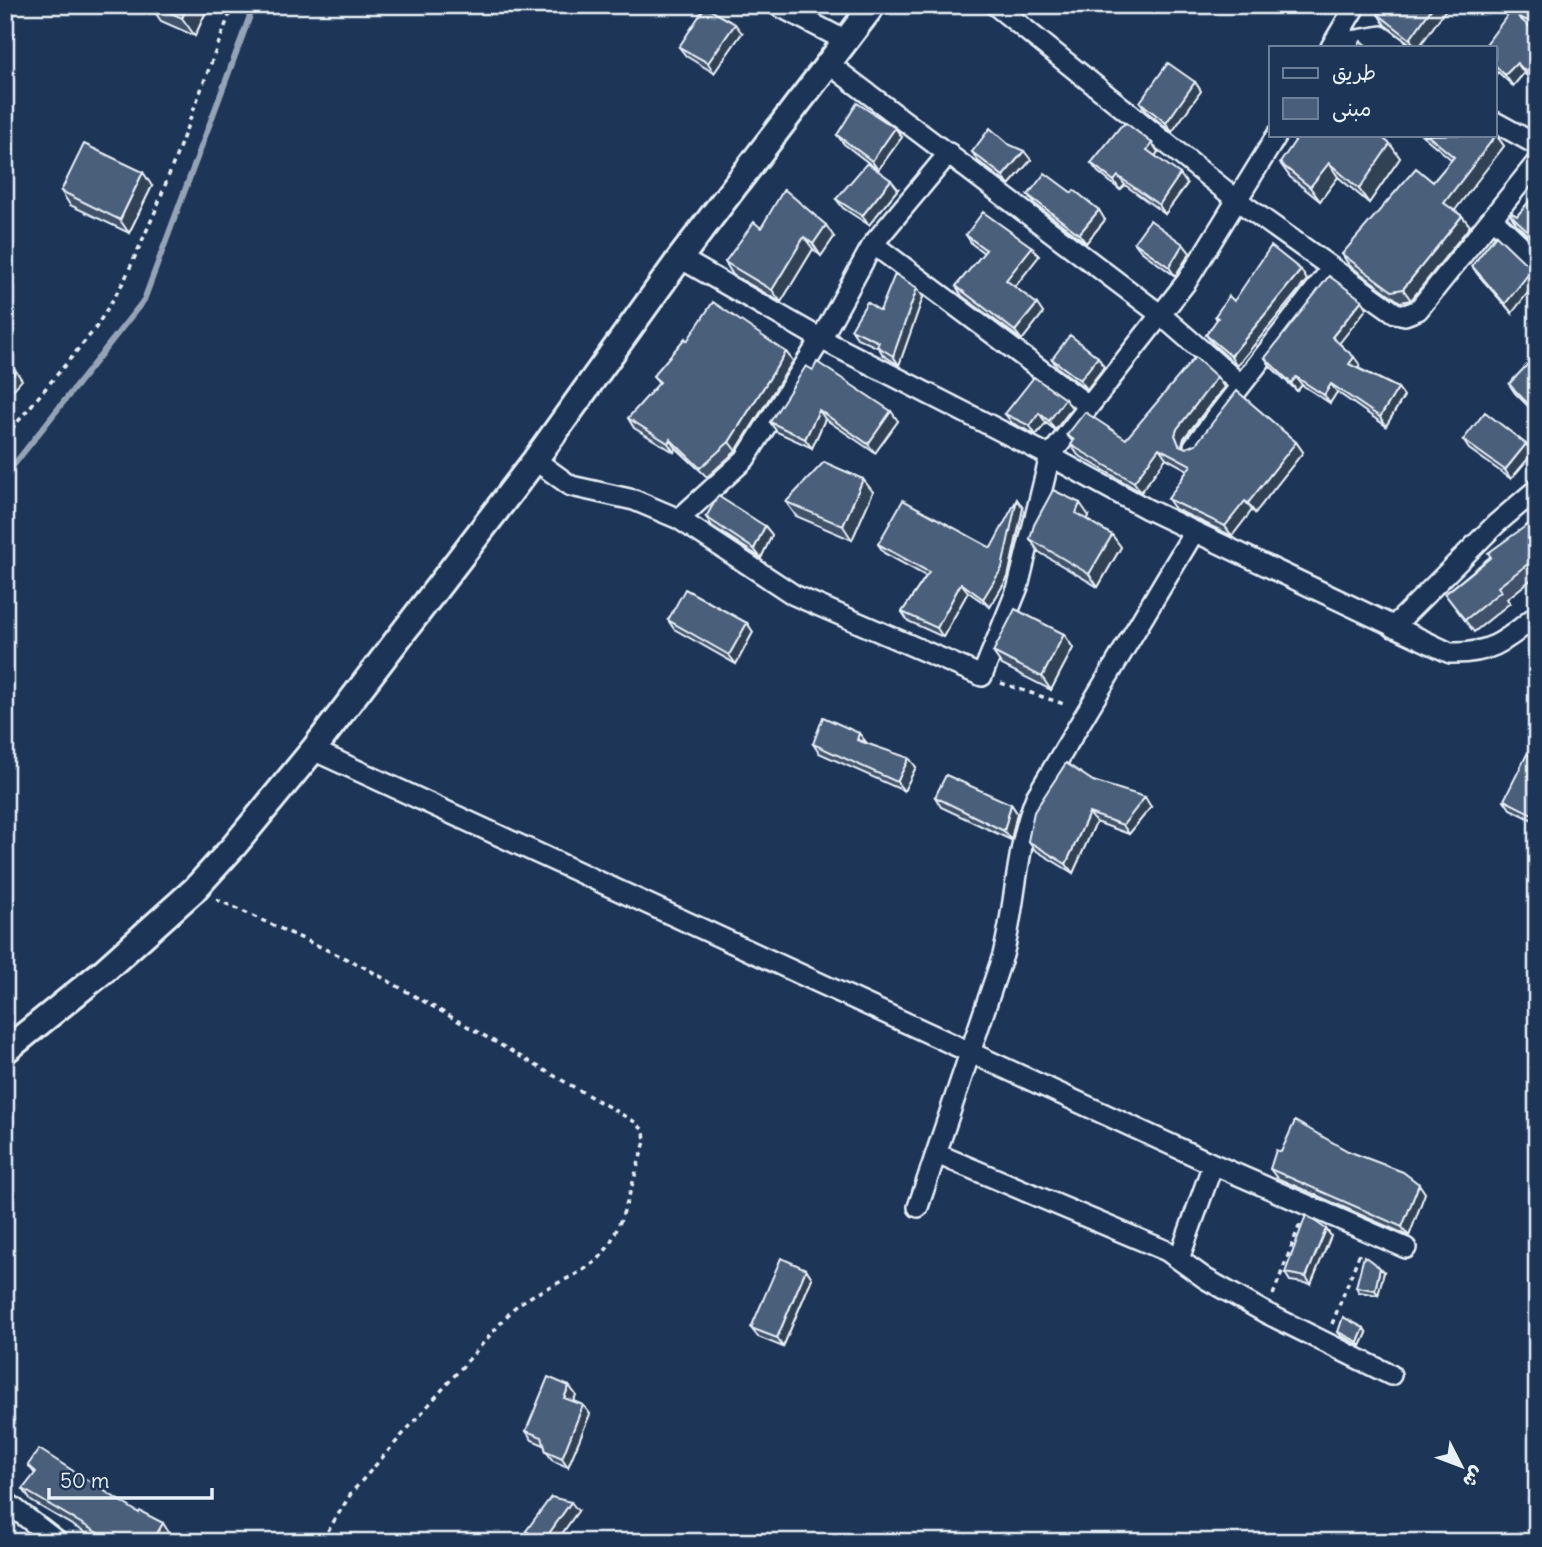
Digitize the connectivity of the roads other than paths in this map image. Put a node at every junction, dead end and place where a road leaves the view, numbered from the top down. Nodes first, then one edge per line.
1 (776, 5) edge
2 (873, 5) edge
3 (995, 5) edge
4 (1356, 5) edge
5 (846, 41) junction
6 (1332, 46) edge
7 (1395, 46) edge
8 (829, 64) junction
9 (1496, 122) edge
10 (1276, 136) edge
11 (1537, 145) edge
12 (948, 153) junction
13 (1537, 162) edge
14 (1237, 200) junction
15 (1493, 219) junction
16 (873, 244) junction
17 (680, 258) junction
18 (1537, 261) edge
19 (1332, 268) junction
20 (1161, 315) junction
21 (821, 339) junction
22 (1241, 385) junction
23 (1089, 407) junction
24 (1194, 446) edge
25 (1050, 456) junction
26 (535, 460) junction
27 (1537, 489) edge
28 (679, 519) junction
29 (1194, 532) junction
30 (1537, 615) edge
31 (1393, 627) junction
32 (313, 750) junction
33 (5, 1051) edge
34 (971, 1053) junction
35 (937, 1154) junction
36 (1213, 1164) junction
37 (918, 1207) dead end
38 (1406, 1248) dead end
39 (1179, 1259) junction
40 (1391, 1375) dead end
41 (5, 1501) edge
42 (58, 1542) edge

1 - 5 street
2 - 5 street
3 - 14 street
4 - 6 street
5 - 8 street
6 - 7 street
8 - 12 street
8 - 17 street
9 - 11 street
10 - 14 street
12 - 16 street
12 - 20 street
13 - 15 street
14 - 19 street
14 - 20 street
15 - 18 street
15 - 19 street
16 - 21 street
16 - 23 street
17 - 21 street
17 - 26 street
19 - 22 street
20 - 22 street
20 - 23 street
21 - 25 street
21 - 28 street
22 - 24 street
23 - 25 street
25 - 28 street
25 - 29 street
26 - 28 street
26 - 32 street
27 - 31 street
29 - 31 street
29 - 34 street
30 - 31 street
32 - 33 street
32 - 34 street
34 - 35 street
34 - 36 street
35 - 37 street
35 - 39 street
36 - 38 street
36 - 39 street
39 - 40 street
41 - 42 street

